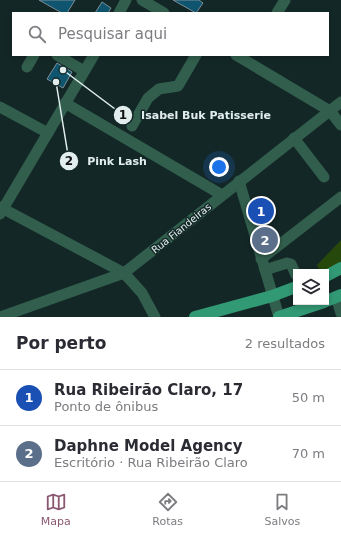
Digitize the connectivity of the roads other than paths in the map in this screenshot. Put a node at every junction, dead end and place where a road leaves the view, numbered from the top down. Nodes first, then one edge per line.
1 (126, 0) edge
2 (142, 0) edge
3 (285, 0) edge
4 (119, 12) edge
5 (162, 12) edge
6 (278, 12) edge
7 (33, 56) edge
8 (59, 56) edge
9 (93, 56) edge
10 (195, 56) edge
11 (240, 56) edge
12 (250, 59) edge
13 (27, 67) dead end
14 (84, 71) junction
15 (341, 102) edge
16 (65, 103) junction
17 (0, 107) edge
18 (330, 111) junction
19 (341, 125) edge
20 (132, 126) dead end
21 (48, 133) junction
22 (294, 138) junction
23 (324, 177) dead end
24 (239, 181) junction
25 (222, 194) junction
26 (341, 197) edge
27 (1, 210) edge
28 (262, 259) junction
29 (341, 268) edge
30 (294, 269) edge
31 (265, 270) junction
32 (124, 273) junction
33 (329, 274) edge
34 (293, 288) edge
35 (272, 296) junction
36 (332, 299) edge
37 (22, 313) edge
38 (341, 313) edge
39 (0, 317) edge
40 (155, 317) edge
41 (194, 317) edge
42 (279, 317) edge

1 - 4 street
2 - 5 street
3 - 6 street
7 - 13 street
8 - 14 street
9 - 14 street
10 - 20 street
11 - 12 street
12 - 18 street
14 - 16 street
15 - 18 street, Rua Fiandeiras
16 - 21 street
16 - 25 street
17 - 21 street
18 - 19 street
18 - 22 street, Rua Fiandeiras
21 - 27 street
22 - 23 street
22 - 24 street, Rua Fiandeiras
24 - 25 street, Rua Fiandeiras
24 - 28 street
25 - 32 street, Rua Fiandeiras
26 - 28 street
27 - 32 street
28 - 31 street
29 - 33 main road
30 - 31 street
31 - 35 street
32 - 37 street, Rua Fiandeiras
32 - 40 street
34 - 35 main road
35 - 41 main road
35 - 42 street
36 - 38 street
36 - 42 main road
37 - 39 street, Rua Fiandeiras

